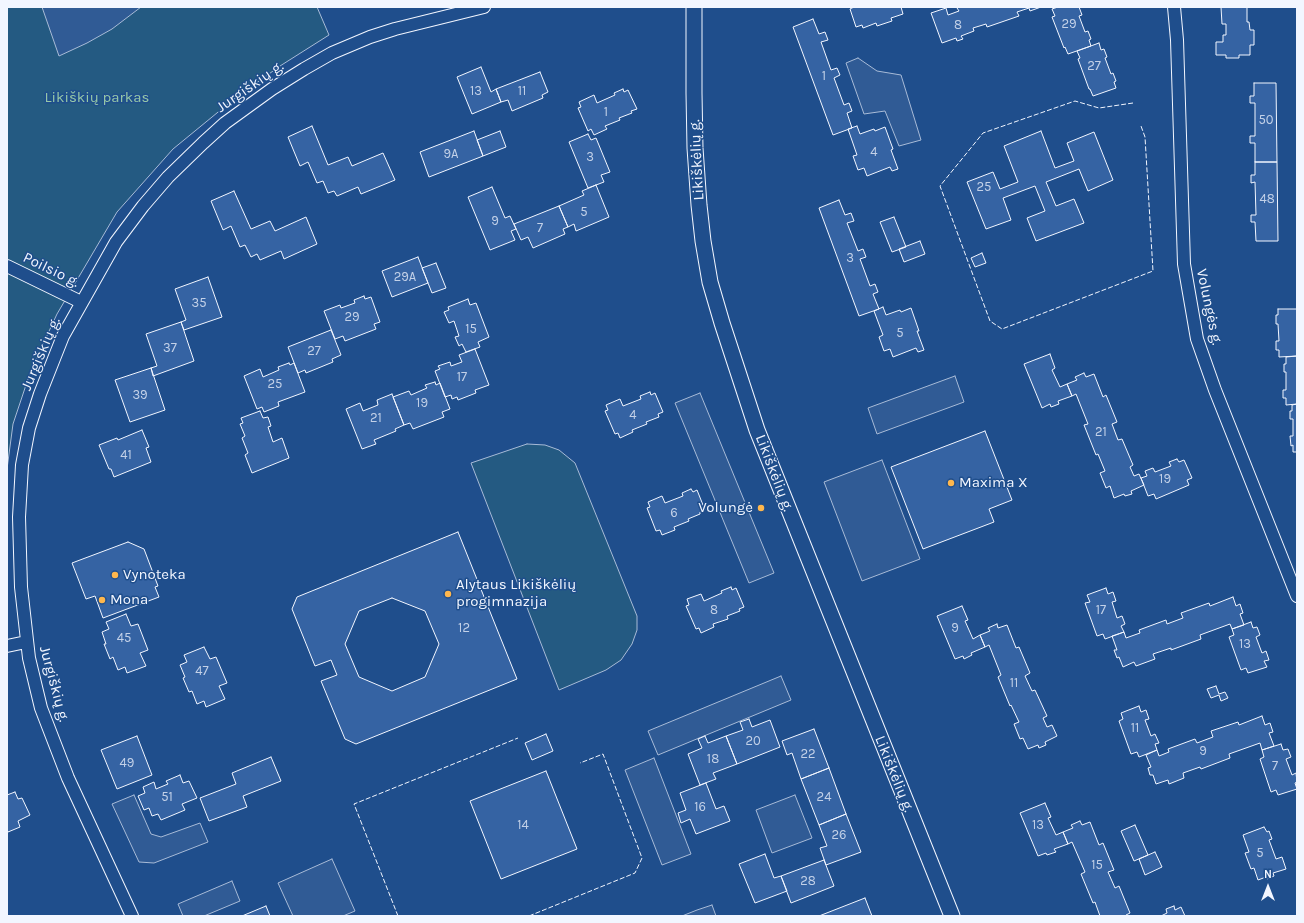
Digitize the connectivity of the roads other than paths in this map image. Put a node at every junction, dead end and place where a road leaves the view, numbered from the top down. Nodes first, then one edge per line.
1 (484, 7) edge
2 (694, 7) edge
3 (1174, 7) edge
4 (7, 266) edge
5 (82, 302) junction
6 (1297, 596) edge
7 (26, 642) junction
8 (7, 646) edge
9 (132, 916) edge
10 (952, 916) edge

1 - 5 street, Jurgiškių g.
2 - 10 street, Likiškėlių g.
3 - 6 street, Volungės g.
4 - 5 street, Poilsio g.
5 - 7 street, Jurgiškių g.
7 - 8 street
7 - 9 street, Jurgiškių g.

